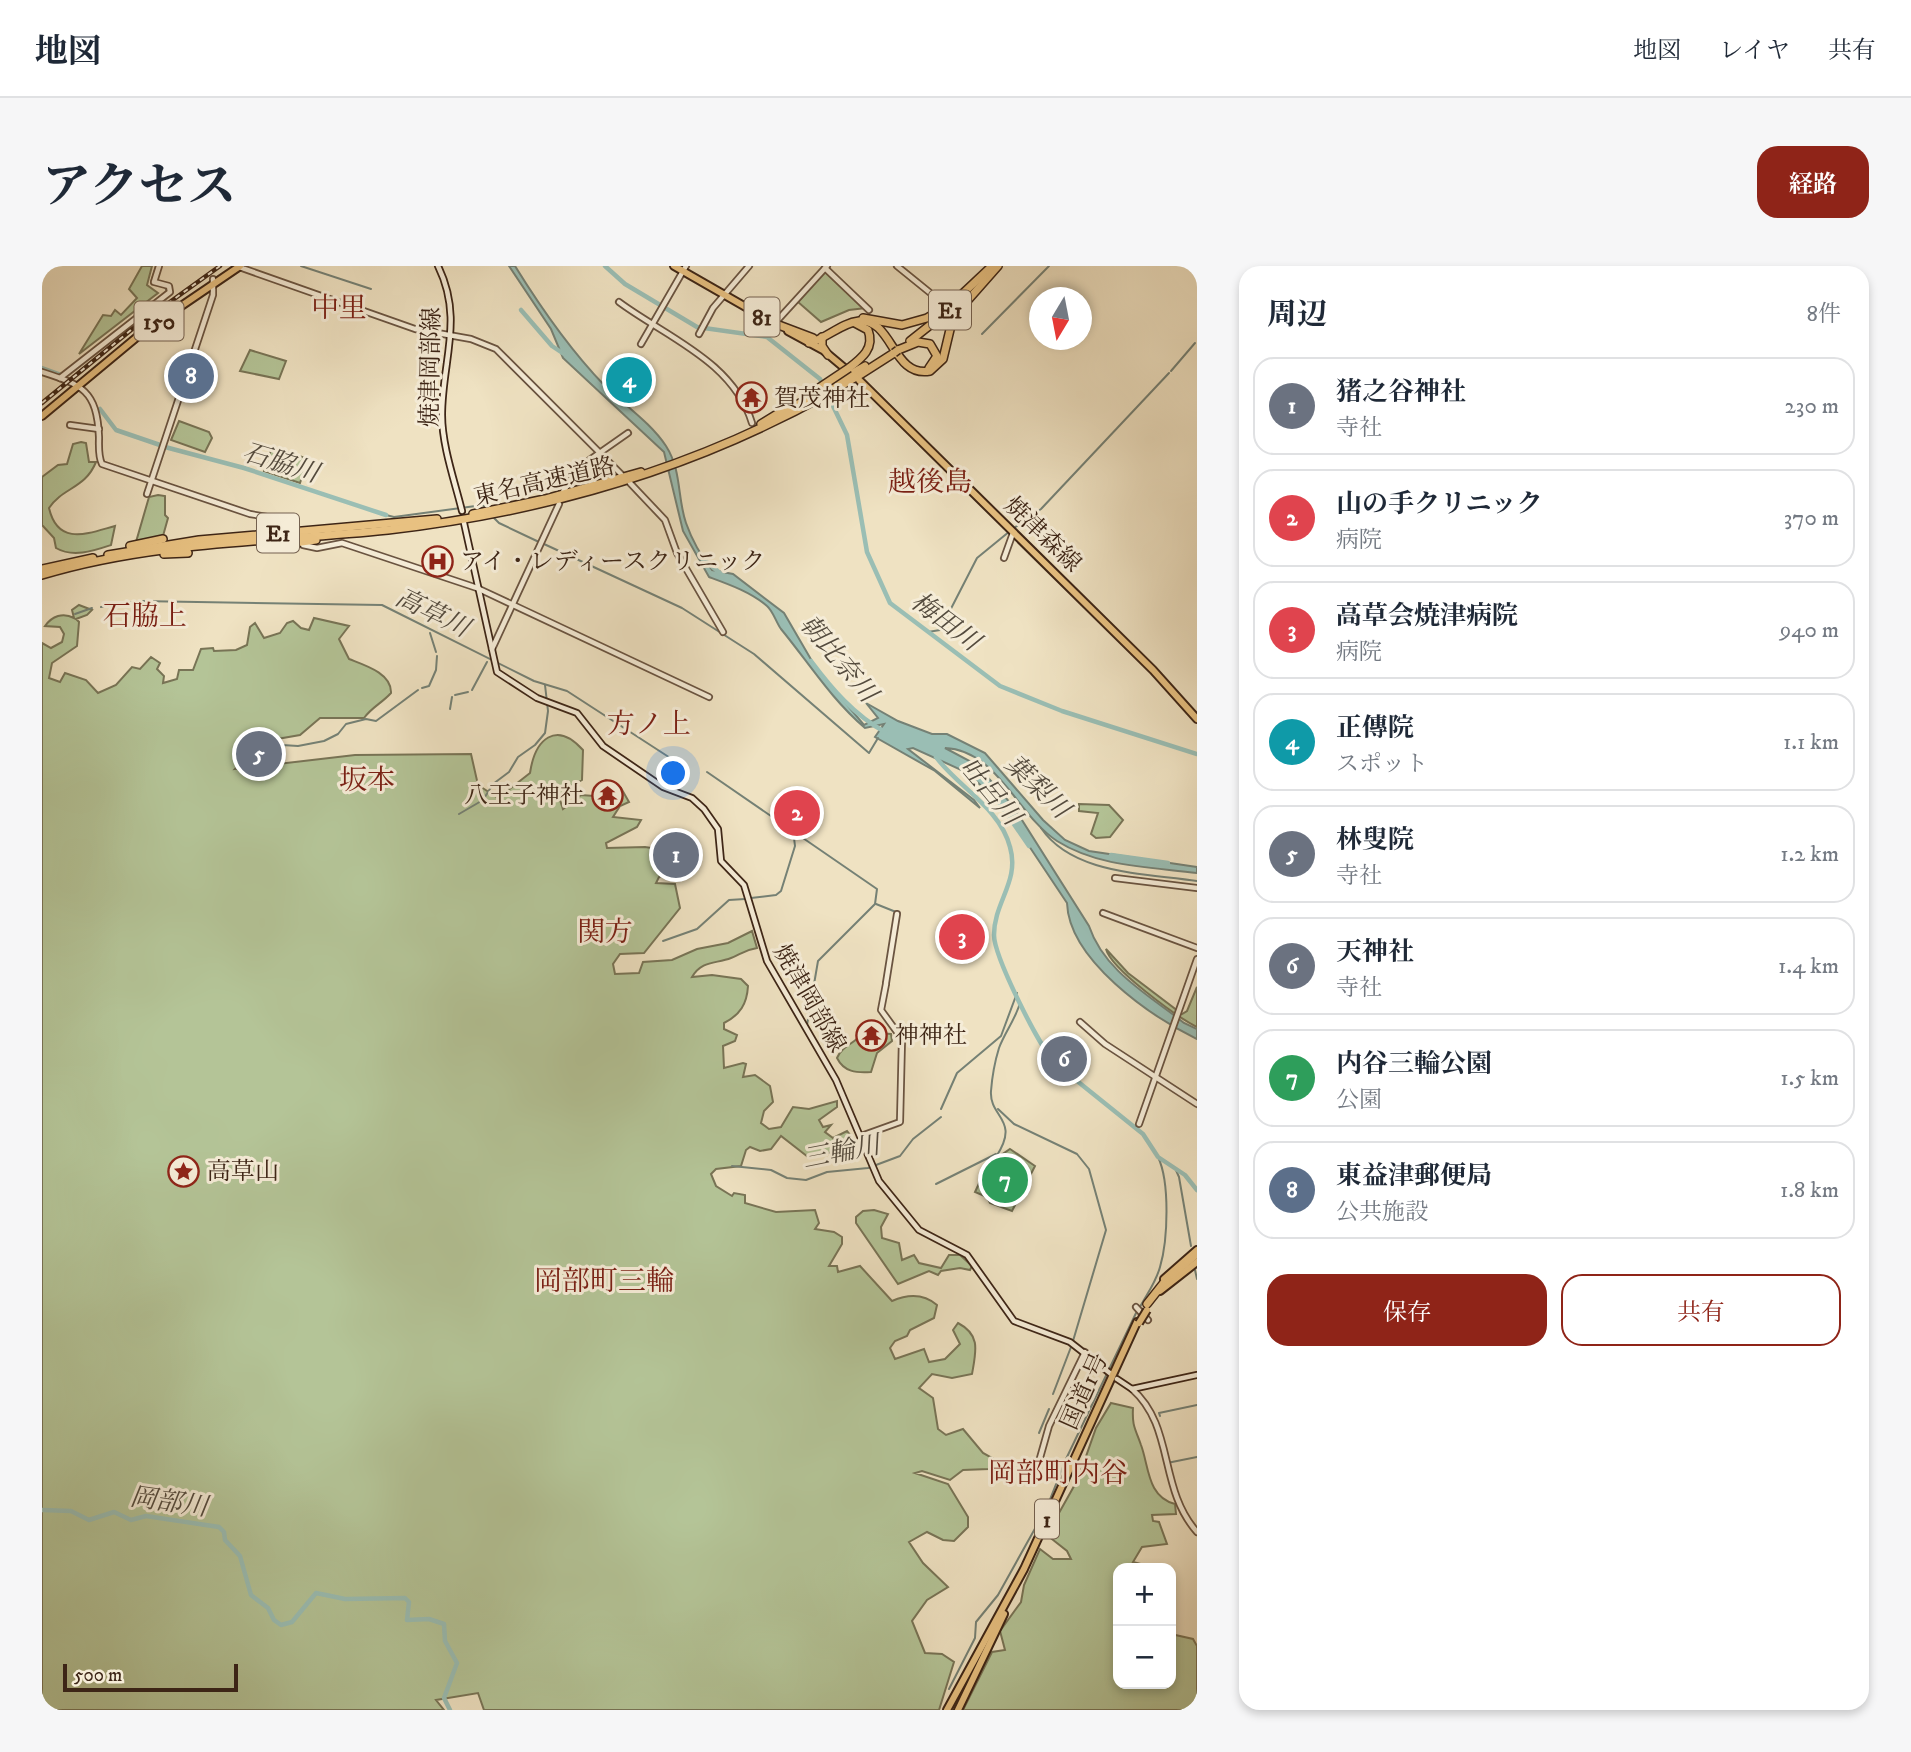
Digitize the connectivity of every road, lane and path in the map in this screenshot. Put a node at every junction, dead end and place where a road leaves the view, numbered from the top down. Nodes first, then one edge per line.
1 (159, 266) edge
2 (236, 266) edge
3 (438, 266) edge
4 (674, 266) edge
5 (740, 266) edge
6 (897, 266) edge
7 (992, 266) edge
8 (998, 266) edge
9 (826, 267) edge
10 (684, 268) edge
11 (747, 268) edge
12 (213, 281) junction
13 (724, 294) junction
14 (939, 300) dead end
15 (619, 302) dead end
16 (950, 304) junction
17 (869, 310) dead end
18 (855, 321) junction
19 (775, 324) junction
20 (651, 326) junction
21 (701, 331) dead end
22 (451, 336) junction
23 (822, 337) junction
24 (811, 340) junction
25 (641, 344) dead end
26 (895, 350) junction
27 (828, 355) junction
28 (849, 369) junction
29 (42, 372) edge
30 (60, 378) junction
31 (859, 380) dead end
32 (78, 383) junction
33 (819, 393) junction
34 (42, 414) edge
35 (756, 424) junction
36 (71, 425) dead end
37 (99, 429) junction
38 (628, 433) dead end
39 (600, 453) junction
40 (684, 459) junction
41 (656, 469) junction
42 (621, 474) dead end
43 (151, 480) junction
44 (630, 483) dead end
45 (563, 492) dead end
46 (147, 494) dead end
47 (559, 504) dead end
48 (462, 511) dead end
49 (464, 523) dead end
50 (289, 525) dead end
51 (261, 528) dead end
52 (386, 530) junction
53 (309, 531) junction
54 (1011, 531) junction
55 (163, 539) dead end
56 (280, 545) dead end
57 (303, 545) dead end
58 (188, 553) dead end
59 (121, 557) junction
60 (1004, 558) dead end
61 (45, 568) edge
62 (42, 575) edge
63 (477, 588) junction
64 (513, 605) junction
65 (723, 632) dead end
66 (492, 658) junction
67 (709, 697) dead end
68 (1197, 719) edge
69 (1115, 878) dead end
70 (1197, 888) edge
71 (1103, 913) dead end
72 (897, 914) dead end
73 (1197, 948) edge
74 (1197, 958) edge
75 (1080, 1023) dead end
76 (1155, 1076) junction
77 (1197, 1104) edge
78 (1139, 1124) dead end
79 (861, 1136) junction
80 (1197, 1256) edge
81 (1160, 1291) joint
82 (1136, 1307) dead end
83 (1146, 1307) junction
84 (1148, 1320) dead end
85 (1138, 1322) junction
86 (1085, 1352) junction
87 (1111, 1374) dead end
88 (1197, 1375) edge
89 (1117, 1379) dead end
90 (1132, 1389) junction
91 (1038, 1465) dead end
92 (1197, 1532) edge
93 (947, 1710) edge
94 (958, 1710) edge

1 - 30 street
2 - 12 main road, 150
2 - 22 street
3 - 22 street, 焼津岡部線
4 - 10 main road, 81
5 - 11 street
6 - 14 street
7 - 16 highway, 東名高速道路 / E1
8 - 18 highway
8 - 26 highway, 東名高速道路 / E1
9 - 17 street
9 - 19 street
10 - 13 main road, 81
10 - 20 street
11 - 13 street
12 - 32 main road, 150
12 - 43 street
13 - 19 main road, 81
13 - 21 street
15 - 20 street
16 - 18 highway
16 - 26 highway, 東名高速道路 / E1
18 - 23 highway
18 - 24 highway
18 - 26 highway
18 - 28 highway
19 - 24 highway
20 - 25 street
20 - 35 street
22 - 39 street
22 - 48 street, 焼津岡部線
23 - 24 highway
23 - 27 highway
24 - 27 main road, 81
26 - 33 highway, 東名高速道路 / E1, bridge
27 - 28 main road, 81
28 - 33 highway, bridge
29 - 30 street
30 - 32 street
31 - 54 main road, 焼津森線
32 - 34 main road, 150
32 - 37 street
33 - 35 highway, 東名高速道路
33 - 40 highway, 東名高速道路 / E1
35 - 40 highway, 東名高速道路 / E1
36 - 37 street
37 - 43 street
38 - 39 street
39 - 42 street
39 - 45 street
40 - 41 highway, 東名高速道路 / E1
41 - 52 highway, 東名高速道路 / E1
41 - 53 highway, 東名高速道路 / E1
43 - 46 street
43 - 50 street
44 - 65 street
47 - 64 street
49 - 63 street
51 - 53 highway
52 - 56 highway
52 - 59 highway, 東名高速道路 / E1
53 - 61 highway, 東名高速道路 / E1
54 - 60 street
54 - 68 main road, 焼津森線
55 - 61 highway
57 - 63 street
58 - 59 highway
59 - 62 highway, 東名高速道路 / E1
63 - 64 street
63 - 66 street
64 - 66 street
64 - 67 street
66 - 79 street, 焼津岡部線
69 - 70 street
71 - 73 street
72 - 79 street
74 - 76 street
75 - 76 street
76 - 77 street
76 - 78 street
79 - 86 street, 焼津岡部線
80 - 81 highway, 1
80 - 83 highway, 1
81 - 83 main road, 国道1号 / 1
82 - 84 street
83 - 85 main road, 国道1号 / 1, bridge
85 - 93 main road, 国道1号 / 1
85 - 94 main road, 国道1号 / 1
86 - 87 street, 焼津岡部線
86 - 91 street
88 - 90 street
89 - 90 street
90 - 92 street

